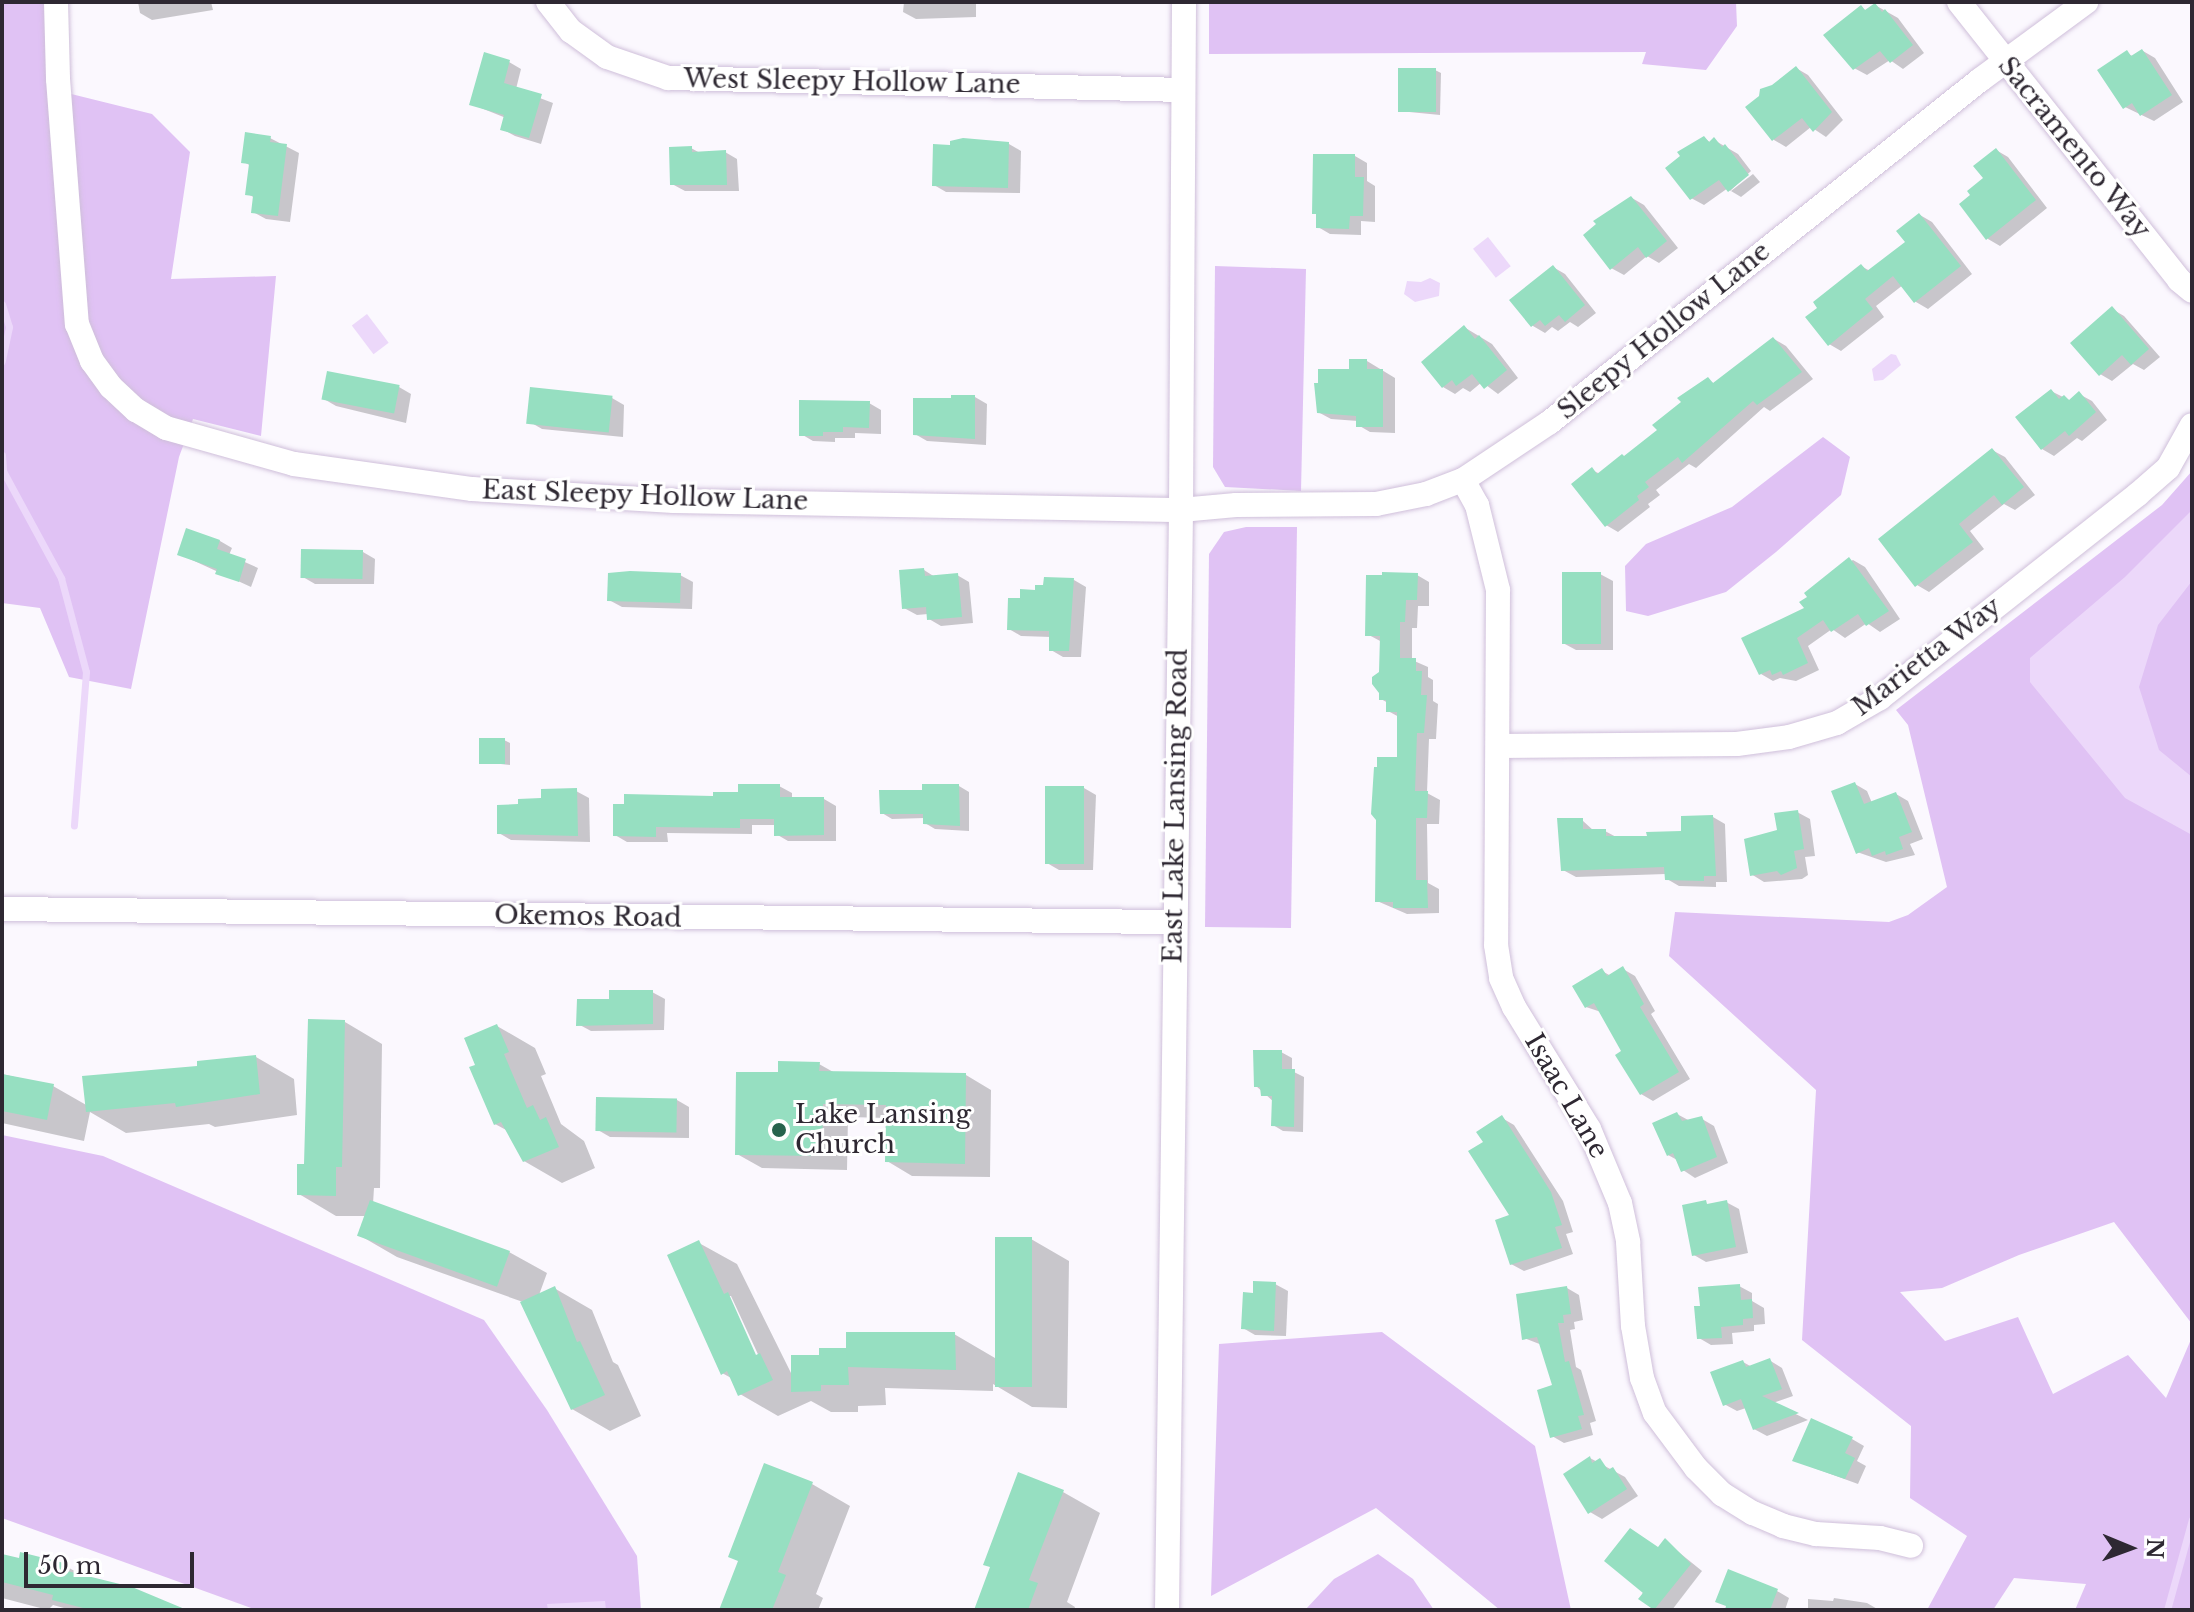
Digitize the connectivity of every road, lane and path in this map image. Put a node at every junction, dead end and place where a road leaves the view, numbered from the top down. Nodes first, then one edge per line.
1 (56, 2) edge
2 (548, 2) edge
3 (1184, 2) edge
4 (1959, 2) edge
5 (2086, 2) edge
6 (2004, 61) junction
7 (1183, 90) junction
8 (2192, 291) edge
9 (2192, 425) edge
10 (1463, 480) junction
11 (1181, 510) junction
12 (1499, 746) junction
13 (2, 909) edge
14 (1174, 922) junction
15 (1911, 1546) dead end
16 (1167, 1610) edge

1 - 11 street, East Sleepy Hollow Lane
2 - 7 street, West Sleepy Hollow Lane
3 - 7 street, East Lake Lansing Road
4 - 6 street, Sacramento Way
5 - 6 street, Sleepy Hollow Lane
6 - 8 street, Sacramento Way
6 - 10 street, Sleepy Hollow Lane
7 - 11 street, East Lake Lansing Road
9 - 12 street, Marietta Way
10 - 11 street, Sleepy Hollow Lane
10 - 12 street, Isaac Lane
11 - 14 street, East Lake Lansing Road
12 - 15 street, Isaac Lane
13 - 14 street, Okemos Road
14 - 16 street, East Lake Lansing Road

